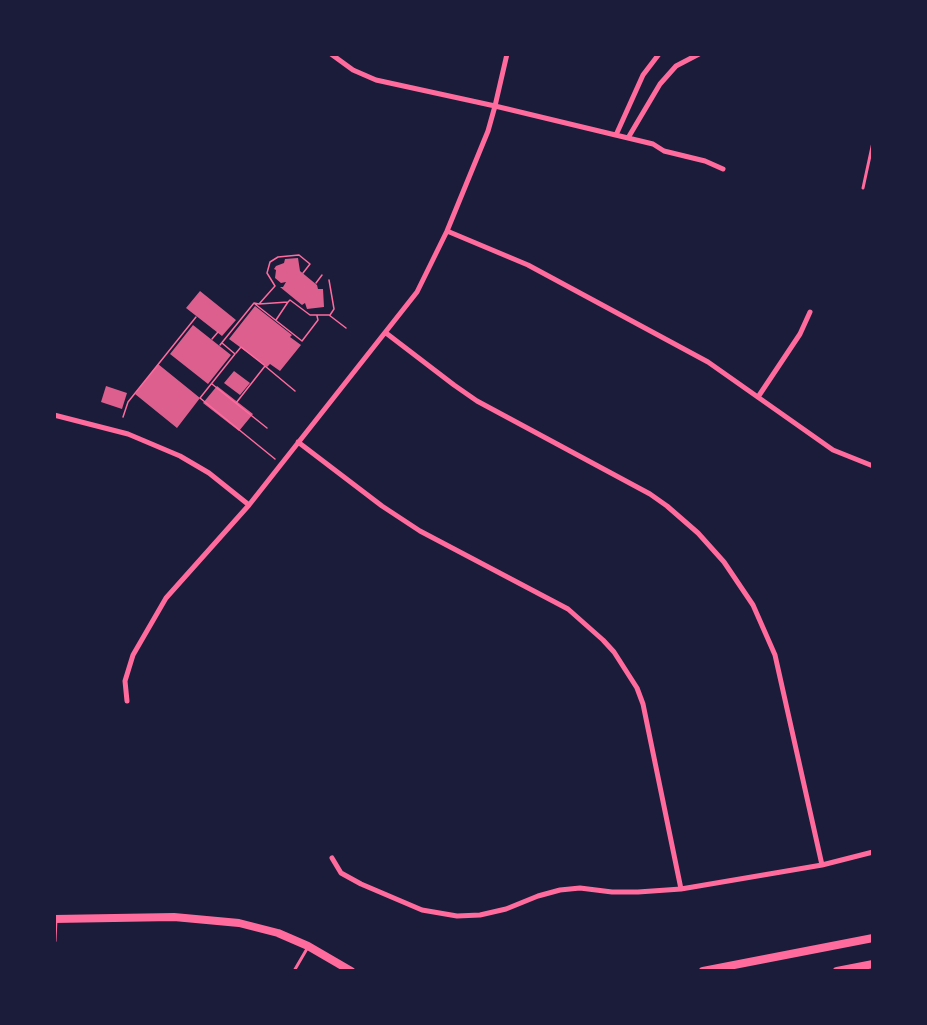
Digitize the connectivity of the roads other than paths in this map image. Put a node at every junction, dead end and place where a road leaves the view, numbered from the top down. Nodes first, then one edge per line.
1 (331, 54) edge
2 (507, 54) edge
3 (659, 54) edge
4 (699, 54) edge
5 (495, 106) junction
6 (616, 135) junction
7 (628, 138) junction
8 (873, 142) edge
9 (723, 169) dead end
10 (863, 188) dead end
11 (447, 231) junction
12 (810, 312) dead end
13 (386, 333) junction
14 (758, 397) junction
15 (54, 415) edge
16 (298, 442) junction
17 (873, 466) edge
18 (249, 505) junction
19 (127, 701) dead end
20 (54, 851) edge
21 (873, 852) edge
22 (332, 858) dead end
23 (54, 860) edge
24 (822, 865) junction
25 (681, 889) junction
26 (54, 918) edge
27 (873, 938) edge
28 (54, 941) edge
29 (308, 946) junction
30 (873, 964) edge
31 (294, 971) edge
32 (351, 971) edge
33 (703, 971) edge
34 (837, 971) edge

1 - 5 street
2 - 5 street
3 - 6 street
4 - 7 street
5 - 6 street
5 - 11 street
6 - 7 street
7 - 9 street
8 - 10 lane
11 - 13 street
11 - 14 street
12 - 14 street
13 - 16 street
13 - 24 street
14 - 17 street
15 - 18 street
16 - 18 street
16 - 25 street
18 - 19 street
20 - 23 lane
21 - 24 street
22 - 25 street
24 - 25 street
26 - 28 street
26 - 29 main road
27 - 33 main road
29 - 31 lane
29 - 32 main road
30 - 34 main road

